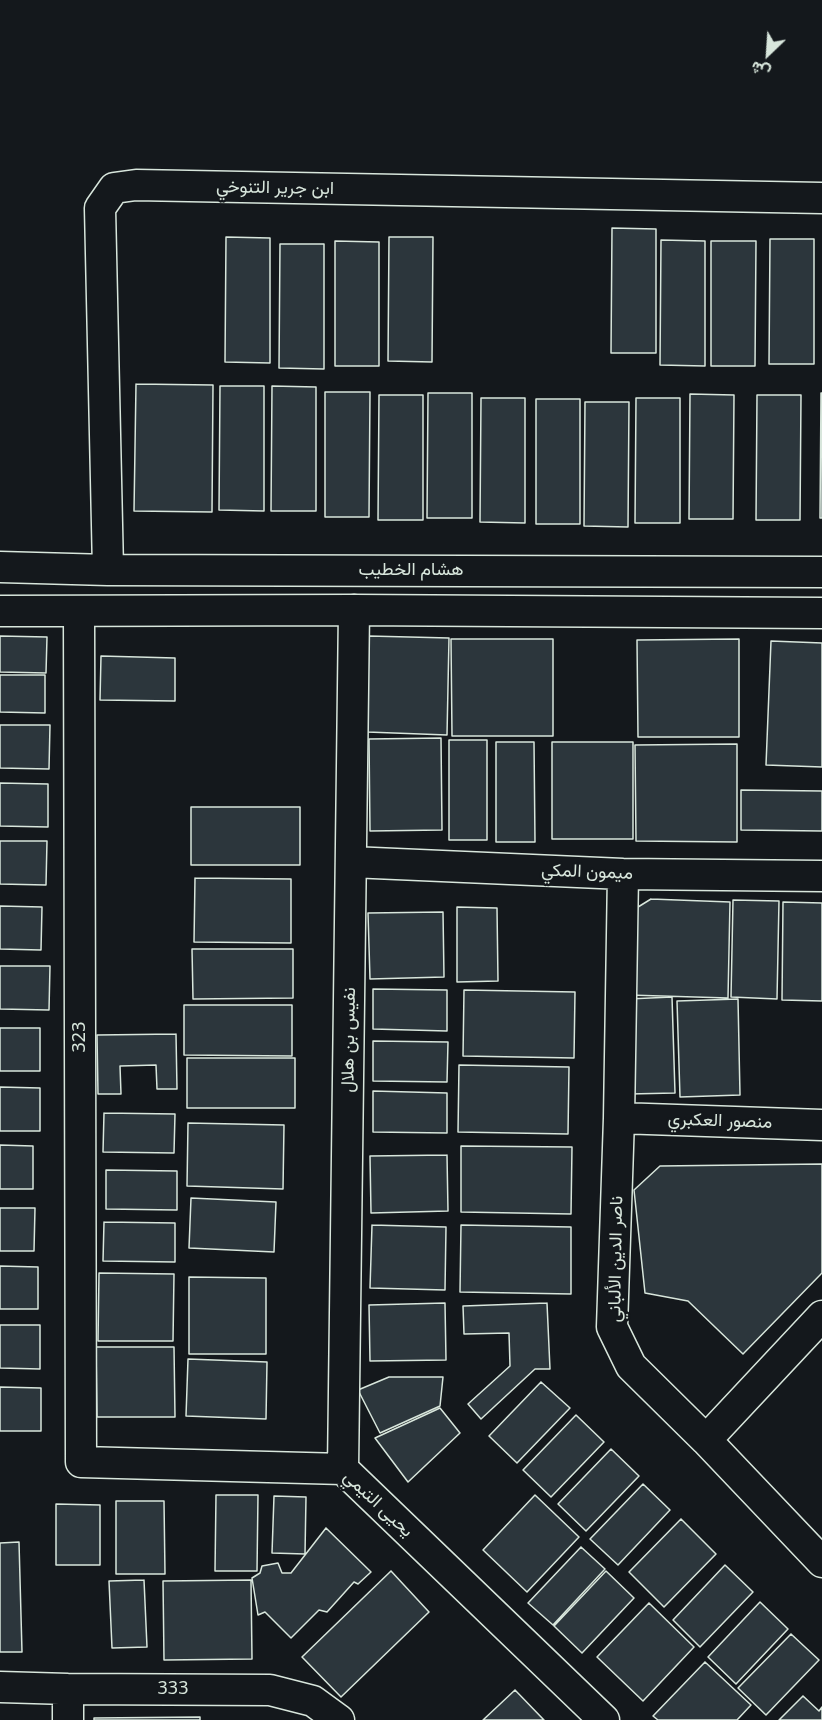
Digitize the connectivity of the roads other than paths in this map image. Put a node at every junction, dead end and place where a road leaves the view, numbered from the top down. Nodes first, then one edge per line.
1 (822, 198) edge
2 (0, 567) edge
3 (108, 570) junction
4 (675, 571) junction
5 (822, 572) edge
6 (354, 610) junction
7 (0, 611) edge
8 (675, 611) junction
9 (79, 612) junction
10 (822, 613) edge
11 (351, 862) junction
12 (623, 874) junction
13 (822, 876) edge
14 (619, 1118) junction
15 (822, 1125) edge
16 (822, 1316) edge
17 (706, 1440) junction
18 (81, 1462) joint
19 (343, 1469) junction
20 (822, 1562) edge
21 (0, 1687) edge
22 (68, 1689) junction
23 (68, 1720) edge
24 (339, 1720) edge
25 (604, 1720) edge

1 - 3 street, ابن جرير التنوخي
2 - 3 street, هشام الخطيب
3 - 4 street, هشام الخطيب
4 - 5 street, هشام الخطيب
4 - 8 street
6 - 8 street
6 - 9 street
6 - 11 street, نفيس بن هلال
7 - 9 street
8 - 10 street
9 - 18 street, 323
11 - 12 street, ميمون المكي
11 - 19 street, نفيس بن هلال
12 - 13 street, ميمون المكي
12 - 14 street, ناصر الدين الألباني
14 - 15 street, منصور العكبري
14 - 17 street, ناصر الدين الألباني
16 - 17 street
17 - 20 street, ناصر الدين الألباني
18 - 19 street, يحيى التيمي
19 - 25 street, يحيى التيمي
21 - 22 street, 333
22 - 23 street
22 - 24 street, 333

